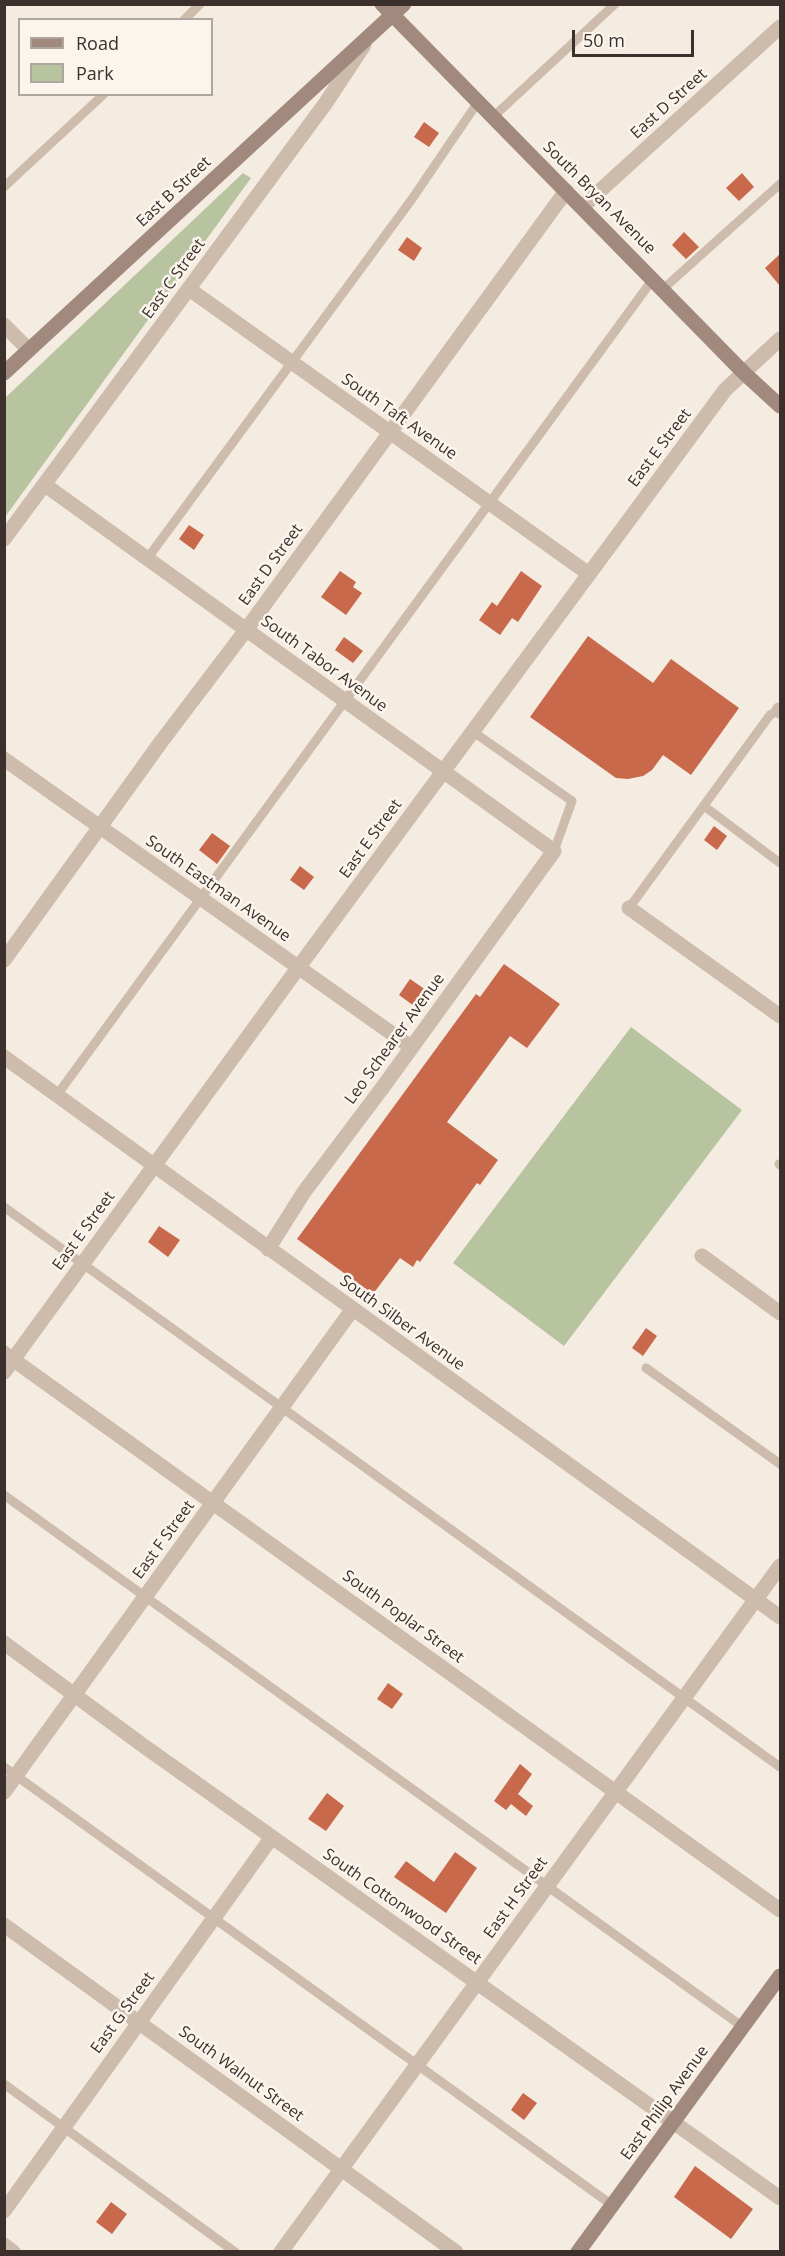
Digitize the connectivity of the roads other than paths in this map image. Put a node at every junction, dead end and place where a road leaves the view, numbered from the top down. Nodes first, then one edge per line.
1 (200, 4) edge
2 (615, 4) edge
3 (392, 8) edge
4 (186, 18) edge
5 (780, 27) edge
6 (369, 38) junction
7 (102, 96) edge
8 (478, 102) junction
9 (493, 117) junction
10 (780, 184) edge
11 (4, 187) edge
12 (566, 191) junction
13 (582, 207) junction
14 (658, 284) junction
15 (189, 289) junction
16 (4, 325) edge
17 (780, 339) edge
18 (29, 350) junction
19 (292, 363) junction
20 (4, 373) edge
21 (744, 373) junction
22 (780, 406) edge
23 (391, 433) junction
24 (45, 484) junction
25 (489, 503) junction
26 (4, 539) edge
27 (147, 559) junction
28 (589, 574) junction
29 (246, 630) junction
30 (344, 701) junction
31 (779, 711) edge
32 (472, 731) junction
33 (4, 759) edge
34 (442, 771) junction
35 (704, 806) junction
36 (100, 827) junction
37 (554, 850) junction
38 (780, 863) edge
39 (201, 898) junction
40 (629, 908) joint
41 (4, 960) edge
42 (298, 968) junction
43 (780, 1016) edge
44 (411, 1047) junction
45 (4, 1057) edge
46 (57, 1095) junction
47 (154, 1166) junction
48 (4, 1207) edge
49 (267, 1249) junction
50 (702, 1256) dead end
51 (83, 1263) junction
52 (352, 1310) junction
53 (780, 1313) edge
54 (7, 1361) edge
55 (646, 1368) dead end
56 (283, 1406) junction
57 (780, 1464) edge
58 (4, 1495) edge
59 (213, 1503) junction
60 (780, 1566) edge
61 (146, 1596) junction
62 (756, 1600) junction
63 (780, 1617) edge
64 (4, 1643) edge
65 (75, 1695) junction
66 (685, 1697) junction
67 (780, 1767) edge
68 (10, 1771) edge
69 (4, 1792) edge
70 (616, 1792) junction
71 (272, 1837) junction
72 (547, 1886) junction
73 (780, 1910) edge
74 (214, 1918) junction
75 (4, 1925) edge
76 (780, 1976) edge
77 (477, 1982) junction
78 (139, 2022) junction
79 (743, 2027) junction
80 (417, 2064) junction
81 (4, 2084) edge
82 (674, 2121) junction
83 (64, 2127) junction
84 (341, 2169) junction
85 (780, 2198) edge
86 (612, 2205) junction
87 (4, 2211) edge
88 (4, 2245) edge
89 (13, 2252) edge
90 (235, 2252) edge
91 (281, 2252) edge
92 (456, 2252) edge
93 (578, 2252) edge

1 - 4 lane
2 - 9 lane
3 - 6 main road, East B Street
3 - 8 main road, South Bryan Avenue
5 - 13 street, East D Street
6 - 15 street, East C Street
6 - 18 main road, East B Street
7 - 11 lane
8 - 9 main road, South Bryan Avenue
8 - 19 lane
9 - 12 main road, South Bryan Avenue
10 - 14 lane
12 - 13 main road, South Bryan Avenue
12 - 23 street, East D Street
13 - 14 main road, South Bryan Avenue
14 - 21 main road, South Bryan Avenue
14 - 25 lane
15 - 19 street, South Taft Avenue
15 - 24 street, East C Street
16 - 18 street
17 - 21 street, East E Street
18 - 20 main road, East B Street
19 - 23 street, South Taft Avenue
19 - 27 lane
21 - 22 main road, South Bryan Avenue
21 - 28 street, East E Street
23 - 25 street, South Taft Avenue
23 - 29 street, East D Street
24 - 26 street, East C Street
24 - 27 street, South Tabor Avenue
25 - 28 street, South Taft Avenue
25 - 30 lane
27 - 29 street, South Tabor Avenue
28 - 32 street, East E Street
29 - 30 street, South Tabor Avenue
29 - 36 street, East D Street
30 - 34 street, South Tabor Avenue
30 - 39 lane
31 - 35 lane
32 - 34 street, East E Street
32 - 37 lane
33 - 36 street, South Eastman Avenue
34 - 37 street, South Tabor Avenue
34 - 42 street, East E Street
35 - 38 lane
35 - 40 lane
36 - 39 street, South Eastman Avenue
36 - 41 street, East D Street
37 - 44 street, Leo Schearer Avenue
39 - 42 street, South Eastman Avenue
39 - 46 lane
40 - 43 street
42 - 44 street, South Eastman Avenue
42 - 47 street, East E Street
44 - 49 street, Leo Schearer Avenue
45 - 46 street, South Silber Avenue
46 - 47 street, South Silber Avenue
47 - 49 street, South Silber Avenue
47 - 51 street, East E Street
48 - 51 lane
49 - 52 street, South Silber Avenue
50 - 53 street
51 - 54 street, East E Street
51 - 56 lane
52 - 56 street, East F Street
52 - 62 street, South Silber Avenue
54 - 59 street, South Poplar Street
55 - 57 lane
56 - 59 street, East F Street
56 - 66 lane
58 - 61 lane
59 - 61 street, East F Street
59 - 70 street, South Poplar Street
60 - 62 street, East H Street
61 - 65 street, East F Street
61 - 72 lane
62 - 63 street, South Silber Avenue
62 - 66 street, East H Street
64 - 65 street, South Cottonwood Street
65 - 68 street, East F Street
65 - 71 street, South Cottonwood Street
66 - 67 lane
66 - 70 street, East H Street
68 - 69 street, East F Street
68 - 74 lane
70 - 72 street, East H Street
70 - 73 street, South Poplar Street
71 - 74 street, East G Street
71 - 77 street, South Cottonwood Street
72 - 77 street, East H Street
72 - 79 lane
74 - 78 street, East G Street
74 - 80 lane
75 - 78 street, South Walnut Street
76 - 79 main road, East Philip Avenue
77 - 80 street, East H Street
77 - 82 street, South Cottonwood Street
78 - 83 street, East G Street
78 - 84 street, South Walnut Street
79 - 82 main road, East Philip Avenue
80 - 84 street, East H Street
80 - 86 lane
81 - 83 lane
82 - 85 street, South Cottonwood Street
82 - 86 main road, East Philip Avenue
83 - 87 street, East G Street
83 - 90 lane
84 - 91 street, East H Street
84 - 92 street, South Walnut Street
86 - 93 main road, East Philip Avenue
88 - 89 street

